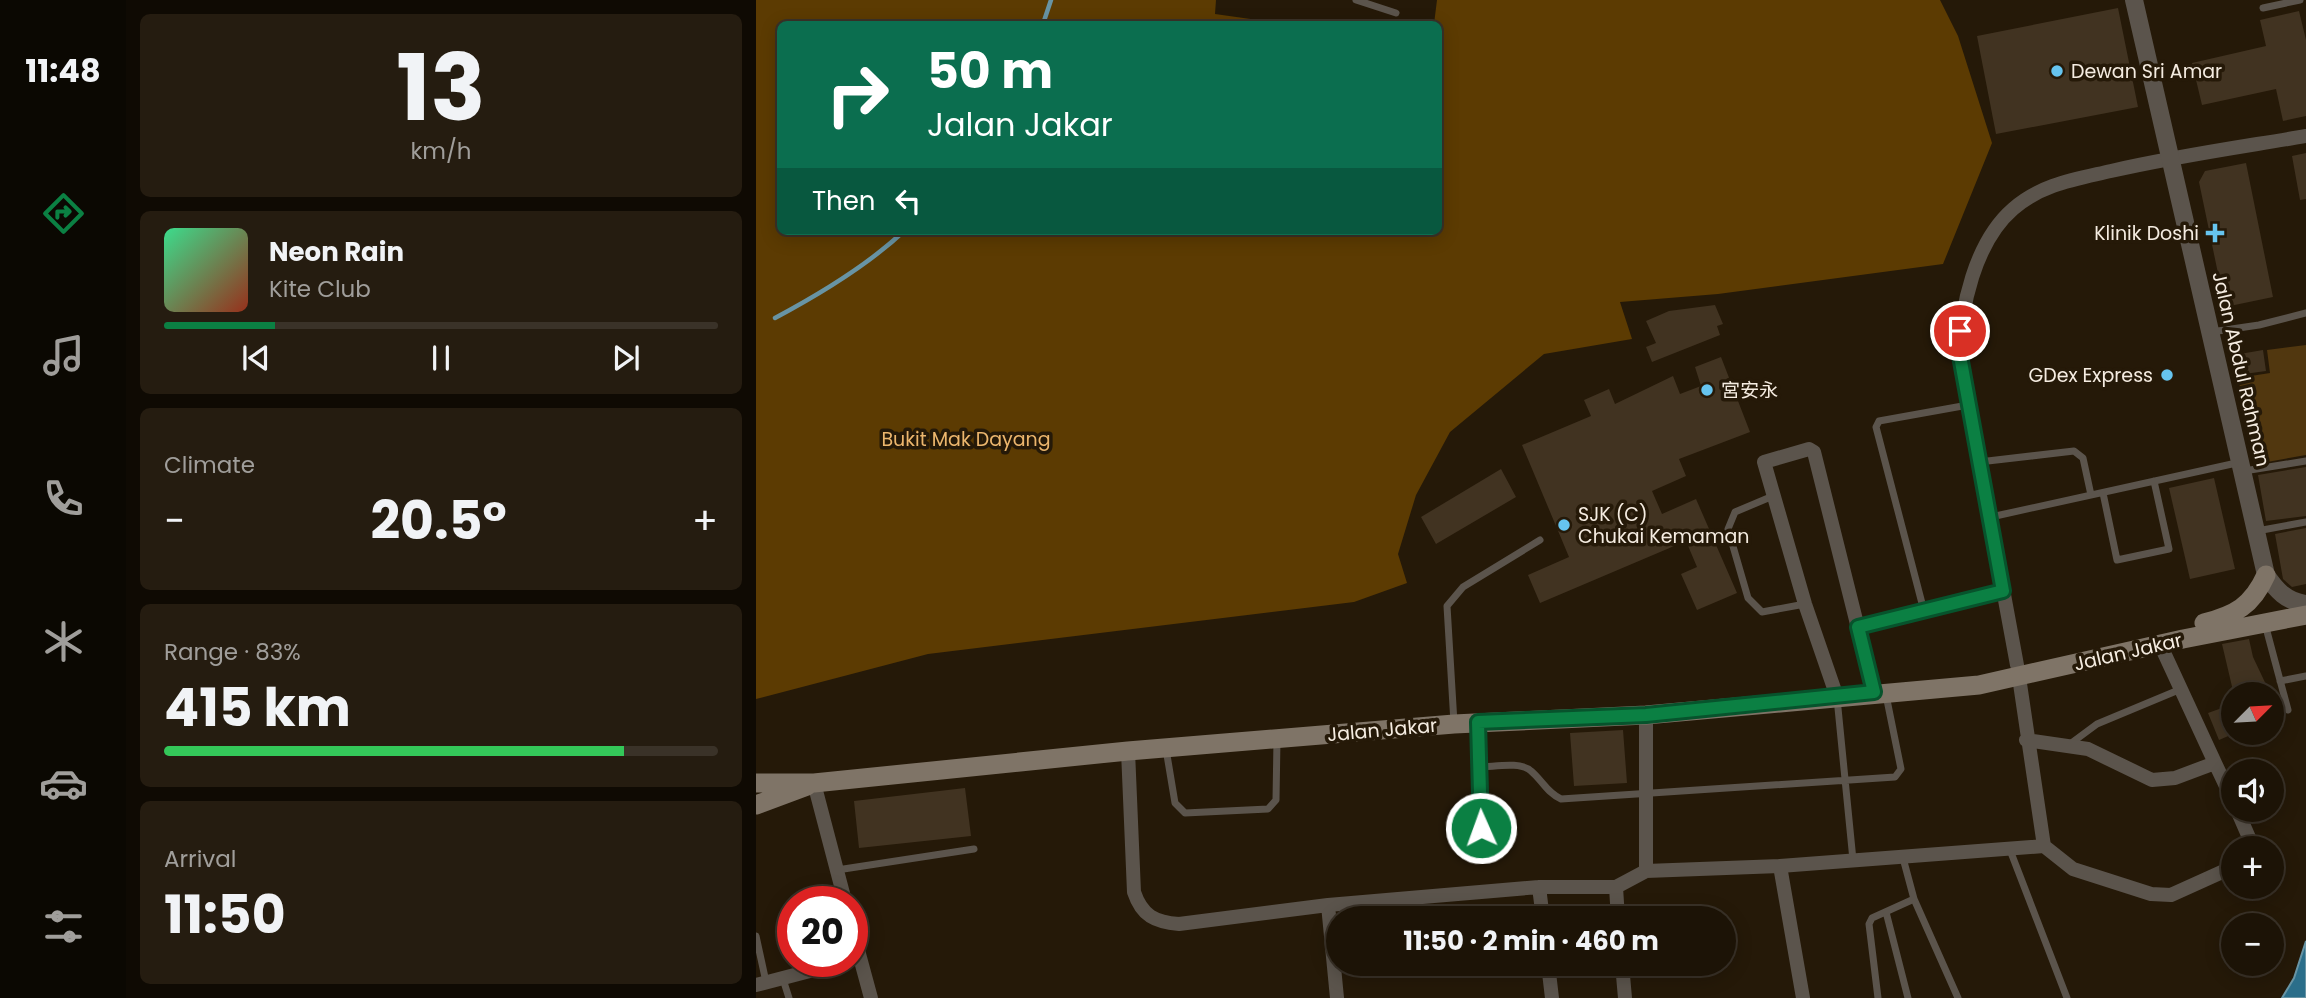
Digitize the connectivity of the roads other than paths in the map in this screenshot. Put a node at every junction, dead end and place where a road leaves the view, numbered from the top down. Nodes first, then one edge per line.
1 (1356, 0) edge
2 (2134, 0) edge
3 (2300, 0) edge
4 (2263, 8) dead end
5 (1396, 13) dead end
6 (2306, 136) edge
7 (2170, 158) junction
8 (2306, 313) edge
9 (2211, 332) junction
10 (1968, 405) junction
11 (2306, 461) edge
12 (1978, 462) junction
13 (2242, 467) junction
14 (2154, 481) junction
15 (2103, 492) junction
16 (1774, 495) junction
17 (2091, 495) junction
18 (1991, 517) junction
19 (2306, 522) edge
20 (2256, 531) junction
21 (1540, 540) dead end
22 (2266, 575) junction
23 (2003, 591) junction
24 (1805, 604) junction
25 (2306, 604) edge
26 (1924, 611) junction
27 (2306, 615) edge
28 (2265, 624) junction
29 (1858, 627) junction
30 (2160, 644) junction
31 (2018, 671) junction
32 (2306, 676) edge
33 (2280, 681) junction
34 (2181, 688) junction
35 (1880, 692) junction
36 (1837, 697) junction
37 (2288, 710) dead end
38 (1646, 715) junction
39 (1478, 722) junction
40 (1454, 723) junction
41 (1277, 740) junction
42 (2026, 740) junction
43 (2067, 746) junction
44 (1166, 748) junction
45 (1128, 751) junction
46 (2215, 763) junction
47 (1479, 767) junction
48 (2221, 776) edge
49 (1846, 779) junction
50 (756, 783) edge
51 (814, 783) junction
52 (1646, 795) junction
53 (756, 805) edge
54 (1481, 828) dead end
55 (2044, 846) junction
56 (974, 849) dead end
57 (2010, 850) junction
58 (1903, 858) junction
59 (1853, 861) junction
60 (1780, 866) junction
61 (836, 870) junction
62 (1646, 871) junction
63 (2221, 872) edge
64 (841, 886) edge
65 (1539, 887) junction
66 (1616, 887) junction
67 (1914, 899) junction
68 (1328, 905) junction
69 (1541, 906) edge
70 (1617, 906) edge
71 (1886, 912) junction
72 (756, 936) edge
73 (1549, 976) edge
74 (1623, 976) edge
75 (787, 977) edge
76 (862, 977) edge
77 (783, 978) junction
78 (761, 984) edge
79 (789, 998) edge
80 (872, 998) edge
81 (1337, 998) edge
82 (1552, 998) edge
83 (1625, 998) edge
84 (1803, 998) edge
85 (1878, 998) edge
86 (1908, 998) edge
87 (1958, 998) edge
88 (2067, 998) edge

1 - 5 lane
2 - 7 street, Jalan Abdul Rahman
3 - 4 lane
6 - 7 street
7 - 9 street, Jalan Abdul Rahman
7 - 10 street
8 - 9 lane
9 - 13 street, Jalan Abdul Rahman
10 - 12 street
10 - 26 lane
11 - 13 lane
12 - 17 lane
12 - 18 street
13 - 14 lane
13 - 20 street, Jalan Abdul Rahman
14 - 15 lane
14 - 15 lane
15 - 17 lane
16 - 24 street
16 - 24 lane
16 - 29 street
17 - 18 lane
18 - 23 street
19 - 20 lane
20 - 22 street, Jalan Abdul Rahman
21 - 40 lane
22 - 25 street
22 - 31 main road, Jalan Jakar
23 - 26 lane
23 - 31 street
24 - 36 street
26 - 29 lane
27 - 28 main road, Jalan Jakar
28 - 30 main road, Jalan Jakar
28 - 33 lane
29 - 35 street
30 - 31 main road, Jalan Jakar
30 - 34 street
31 - 35 main road, Jalan Jakar
31 - 42 street
32 - 33 lane
33 - 37 lane
34 - 43 lane
34 - 46 street
35 - 36 main road, Jalan Jakar
35 - 49 lane
36 - 38 main road, Jalan Jakar
36 - 49 lane
38 - 39 main road, Jalan Jakar
38 - 52 street
39 - 40 main road, Jalan Jakar
39 - 47 lane
40 - 41 main road, Jalan Jakar
41 - 44 main road, Jalan Jakar
41 - 44 lane
42 - 43 street
42 - 55 street
43 - 46 street
44 - 45 main road, Jalan Jakar
45 - 51 main road, Jalan Jakar
45 - 68 street
46 - 48 street
47 - 52 lane
47 - 54 lane
49 - 52 lane
49 - 59 lane
50 - 51 main road, Jalan Jakar
51 - 53 main road, Jalan Jakar
51 - 61 street
52 - 62 street
55 - 57 street
55 - 63 street
56 - 61 lane
57 - 58 street
57 - 88 lane
58 - 59 street
58 - 67 lane
59 - 60 street
60 - 62 street
60 - 84 street
61 - 64 street
62 - 66 street
65 - 66 street
65 - 68 street
65 - 69 street
66 - 70 street
67 - 71 lane
67 - 87 lane
68 - 81 street
71 - 85 lane
71 - 86 lane
72 - 78 lane
73 - 82 street
74 - 83 street
75 - 77 street
76 - 80 street
77 - 78 street
77 - 79 lane

